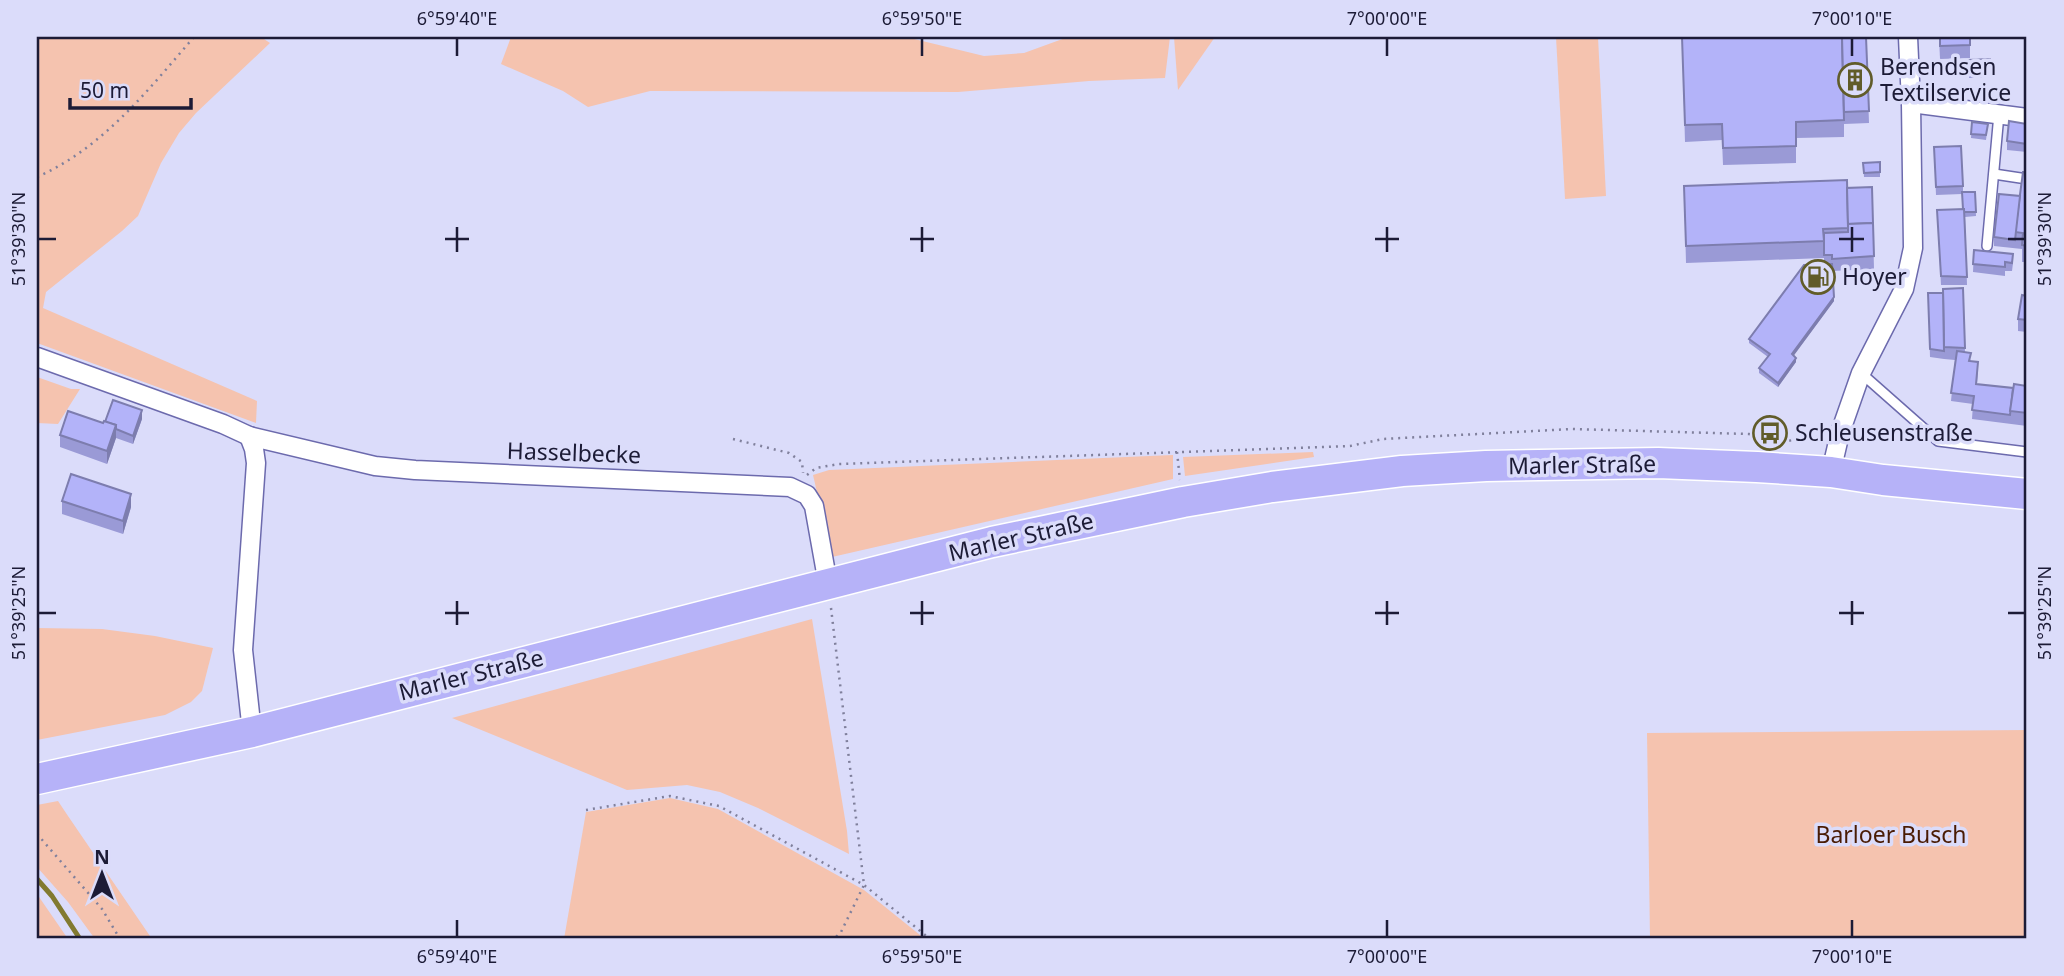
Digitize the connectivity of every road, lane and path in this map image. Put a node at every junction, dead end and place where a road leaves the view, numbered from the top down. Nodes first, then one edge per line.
1 (194, 37) edge
2 (1908, 37) edge
3 (1911, 103) junction
4 (1999, 114) junction
5 (2027, 118) edge
6 (1994, 174) junction
7 (37, 177) edge
8 (2027, 179) edge
9 (1987, 246) dead end
10 (37, 357) edge
11 (1861, 373) junction
12 (1840, 433) junction
13 (249, 436) junction
14 (733, 439) dead end
15 (1177, 452) junction
16 (2027, 452) edge
17 (1831, 472) junction
18 (799, 490) junction
19 (2027, 494) edge
20 (1183, 502) junction
21 (828, 584) junction
22 (252, 732) junction
23 (47, 777) edge
24 (586, 810) dead end
25 (37, 834) edge
26 (864, 885) junction
27 (120, 939) edge
28 (834, 939) edge
29 (930, 939) edge

1 - 7 path
2 - 3 street
3 - 4 street
3 - 11 street
4 - 5 street
4 - 6 lane
6 - 8 lane
6 - 9 lane
10 - 13 street, Hasselbecke
11 - 12 street
11 - 16 lane
12 - 15 path
12 - 17 street
13 - 18 street, Hasselbecke
13 - 22 street
14 - 18 path
15 - 18 path
15 - 20 path
17 - 19 main road, Marler Straße
17 - 20 main road, Marler Straße
18 - 21 street
20 - 21 main road, Marler Straße
21 - 22 main road, Marler Straße
21 - 26 path
22 - 23 main road, Marler Straße
24 - 26 path
25 - 27 path
26 - 28 path
26 - 29 path

